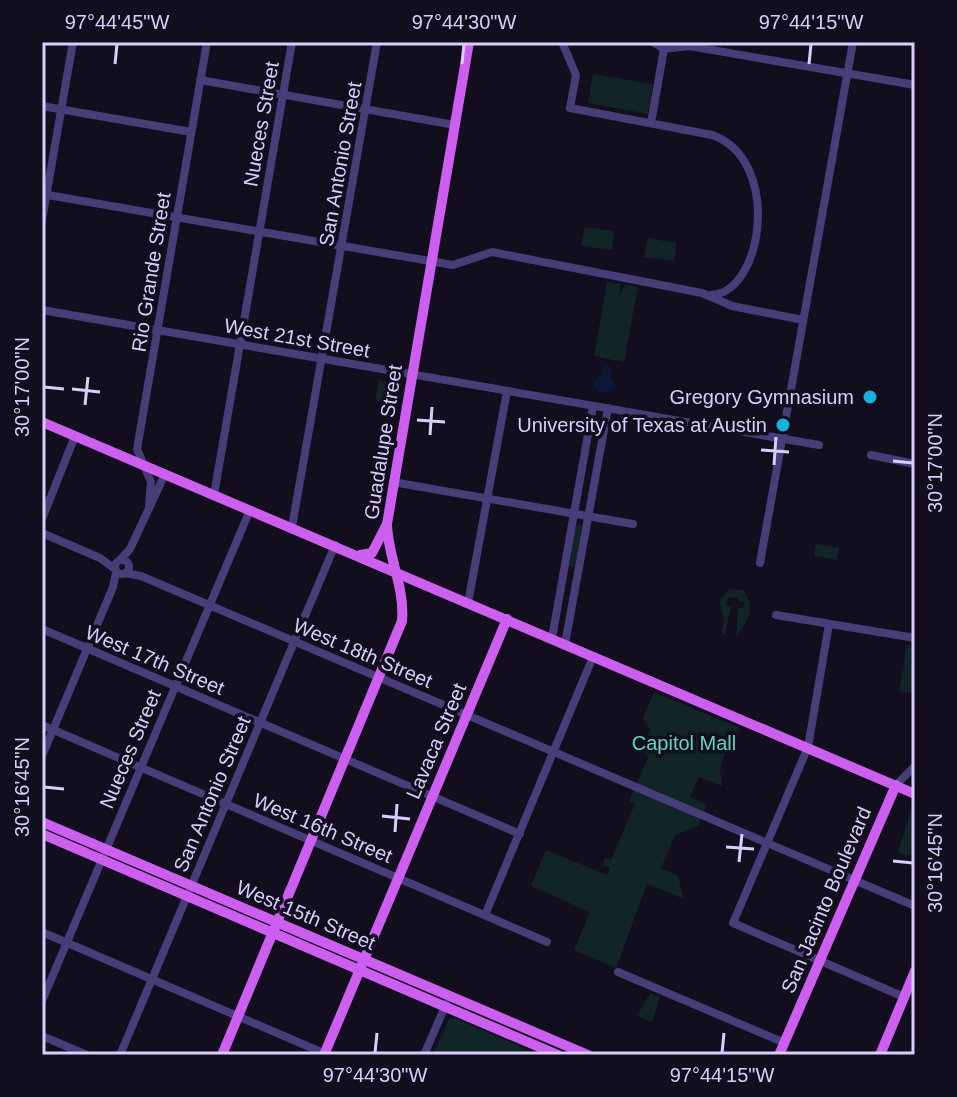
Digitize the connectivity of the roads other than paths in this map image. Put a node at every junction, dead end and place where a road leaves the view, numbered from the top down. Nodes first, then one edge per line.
1 (73, 42) edge
2 (207, 42) edge
3 (292, 42) edge
4 (377, 42) edge
5 (469, 42) edge
6 (562, 42) edge
7 (653, 42) edge
8 (853, 42) edge
9 (694, 44) edge
10 (667, 49) junction
11 (847, 75) junction
12 (200, 80) junction
13 (915, 85) edge
14 (282, 94) junction
15 (42, 106) edge
16 (61, 109) junction
17 (366, 109) junction
18 (651, 123) junction
19 (455, 125) junction
20 (191, 132) junction
21 (44, 194) edge
22 (175, 218) junction
23 (42, 220) edge
24 (258, 232) junction
25 (342, 247) junction
26 (432, 262) junction
27 (702, 293) junction
28 (42, 310) edge
29 (803, 320) junction
30 (158, 329) junction
31 (239, 344) junction
32 (324, 359) junction
33 (412, 374) junction
34 (507, 391) junction
35 (593, 406) junction
36 (608, 408) junction
37 (42, 422) edge
38 (75, 436) junction
39 (782, 439) junction
40 (819, 445) dead end
41 (871, 455) dead end
42 (915, 464) edge
43 (143, 465) junction
44 (165, 474) junction
45 (393, 482) junction
46 (214, 495) junction
47 (487, 498) junction
48 (149, 505) junction
49 (250, 510) junction
50 (573, 514) junction
51 (589, 517) junction
52 (42, 519) edge
53 (387, 524) junction
54 (633, 524) dead end
55 (292, 527) junction
56 (42, 533) edge
57 (335, 545) junction
58 (358, 555) junction
59 (760, 563) dead end
60 (122, 567) junction
61 (564, 569) junction
62 (396, 572) junction
63 (578, 572) junction
64 (561, 585) junction
65 (575, 588) junction
66 (468, 603) junction
67 (209, 605) junction
68 (776, 615) dead end
69 (507, 619) junction
70 (829, 624) junction
71 (42, 629) edge
72 (552, 638) junction
73 (915, 638) edge
74 (294, 641) junction
75 (565, 644) junction
76 (87, 648) junction
77 (593, 657) junction
78 (380, 678) junction
79 (174, 685) junction
80 (467, 715) junction
81 (259, 722) junction
82 (42, 725) edge
83 (53, 729) junction
84 (808, 747) junction
85 (554, 752) junction
86 (42, 756) edge
87 (346, 759) junction
88 (915, 766) edge
89 (139, 767) junction
90 (896, 785) junction
91 (914, 793) edge
92 (432, 795) junction
93 (225, 803) junction
94 (42, 822) edge
95 (42, 834) edge
96 (520, 834) junction
97 (312, 841) junction
98 (768, 844) junction
99 (103, 854) junction
100 (397, 877) junction
101 (853, 879) junction
102 (189, 891) junction
103 (915, 906) edge
104 (485, 915) junction
105 (276, 928) junction
106 (42, 932) edge
107 (66, 942) junction
108 (547, 942) dead end
109 (819, 960) junction
110 (361, 965) junction
111 (915, 971) edge
112 (618, 972) dead end
113 (151, 979) junction
114 (904, 997) junction
115 (42, 1001) edge
116 (448, 1002) junction
117 (238, 1017) junction
118 (42, 1036) edge
119 (785, 1043) junction
120 (556, 1050) edge
121 (326, 1054) edge
122 (87, 1055) edge
123 (120, 1055) edge
124 (222, 1055) edge
125 (424, 1055) edge
126 (588, 1055) edge
127 (779, 1055) edge
128 (880, 1055) edge

1 - 16 street
2 - 12 street, Rio Grande Street
3 - 14 street, Nueces Street
4 - 17 street, San Antonio Street
5 - 19 main road, Guadalupe Street
6 - 18 street
7 - 10 street
8 - 11 street
9 - 10 street
9 - 11 street
10 - 18 street
11 - 13 street
11 - 29 street
12 - 14 street
12 - 20 street, Rio Grande Street
14 - 17 street
14 - 24 street, Nueces Street
15 - 16 street
16 - 20 street
16 - 21 street
17 - 19 street
17 - 25 street, San Antonio Street
18 - 27 street
19 - 26 main road, Guadalupe Street
20 - 22 street, Rio Grande Street
21 - 22 street
21 - 23 street
22 - 24 street
22 - 30 street, Rio Grande Street
24 - 25 street
24 - 31 street, Nueces Street
25 - 26 street
25 - 32 street, San Antonio Street
26 - 27 street
26 - 33 main road, Guadalupe Street
27 - 29 street
28 - 30 street, West 21st Street
29 - 39 street
30 - 31 street, West 21st Street
30 - 43 street, Rio Grande Street
31 - 32 street, West 21st Street
31 - 46 street, Nueces Street
32 - 33 street, West 21st Street
32 - 55 street, San Antonio Street
33 - 34 street, West 21st Street
33 - 45 main road, Guadalupe Street
34 - 35 street, West 21st Street
34 - 47 street
35 - 36 street, West 21st Street
35 - 50 street
36 - 39 street, West 21st Street
36 - 51 street
37 - 38 main road
38 - 43 main road
38 - 52 street
39 - 40 street, West 21st Street
39 - 59 street
41 - 42 street
43 - 44 main road
43 - 48 street, Rio Grande Street
44 - 46 main road
44 - 48 street
45 - 47 street
45 - 53 main road, Guadalupe Street
46 - 49 main road
47 - 50 street
47 - 66 street
48 - 60 street
49 - 55 main road
49 - 67 street, Nueces Street
50 - 51 street
50 - 61 street
51 - 54 street
51 - 63 street
53 - 58 main road
53 - 62 main road, Guadalupe Street
55 - 57 main road
56 - 60 street, West 18th Street
57 - 58 main road
57 - 74 street, San Antonio Street
58 - 62 main road
60 - 67 street, West 18th Street
60 - 76 street
61 - 63 street
61 - 64 street
62 - 66 main road
62 - 78 main road, Guadalupe Street
63 - 65 street
64 - 65 street
64 - 72 street
65 - 75 street
66 - 69 main road
67 - 74 street, West 18th Street
67 - 79 street, Nueces Street
68 - 70 street
69 - 72 main road
69 - 80 main road, Lavaca Street
70 - 73 street
70 - 84 street
71 - 76 street, West 17th Street
72 - 75 main road
74 - 78 street, West 18th Street
74 - 81 street, San Antonio Street
75 - 77 main road
76 - 79 street, West 17th Street
76 - 83 street
77 - 84 main road
77 - 85 street
78 - 80 street, West 18th Street
78 - 87 main road, Guadalupe Street
79 - 81 street, West 17th Street
79 - 89 street, Nueces Street
80 - 85 street, West 18th Street
80 - 92 main road, Lavaca Street
81 - 87 street, West 17th Street
81 - 93 street, San Antonio Street
82 - 83 street, West 16th Street
83 - 86 street
83 - 89 street, West 16th Street
84 - 90 main road
84 - 98 street
85 - 96 street
85 - 98 street, West 18th Street
87 - 92 street, West 17th Street
87 - 97 main road, Guadalupe Street
88 - 90 street, San Jacinto Boulevard
89 - 93 street, West 16th Street
89 - 99 street, Nueces Street
90 - 91 main road
90 - 101 main road, San Jacinto Boulevard
92 - 96 street, West 17th Street
92 - 100 main road, Lavaca Street
93 - 97 street, West 16th Street
93 - 102 street, San Antonio Street
94 - 99 main road, West 15th Street
95 - 99 main road, West 15th Street
96 - 104 street
97 - 100 street, West 16th Street
97 - 105 main road, Guadalupe Street
98 - 101 street, West 18th Street
98 - 109 street
99 - 102 main road, West 15th Street
99 - 107 street, Nueces Street
100 - 104 street, West 16th Street
100 - 110 main road, Lavaca Street
101 - 103 street, West 18th Street
101 - 109 main road, San Jacinto Boulevard
102 - 105 main road, West 15th Street
102 - 113 street, San Antonio Street
104 - 108 street, West 16th Street
105 - 110 main road, West 15th Street
105 - 117 main road, Guadalupe Street
106 - 107 street
107 - 113 street
107 - 115 street, Nueces Street
109 - 114 street
109 - 119 main road, San Jacinto Boulevard
110 - 116 main road, West 15th Street
110 - 121 main road, Lavaca Street
111 - 114 main road
112 - 119 street
113 - 117 street
113 - 123 street, San Antonio Street
114 - 128 main road
116 - 120 main road, West 15th Street
116 - 125 street
117 - 121 street
117 - 124 main road, Guadalupe Street
118 - 122 street
119 - 127 main road, San Jacinto Boulevard
120 - 126 main road, West 15th Street

